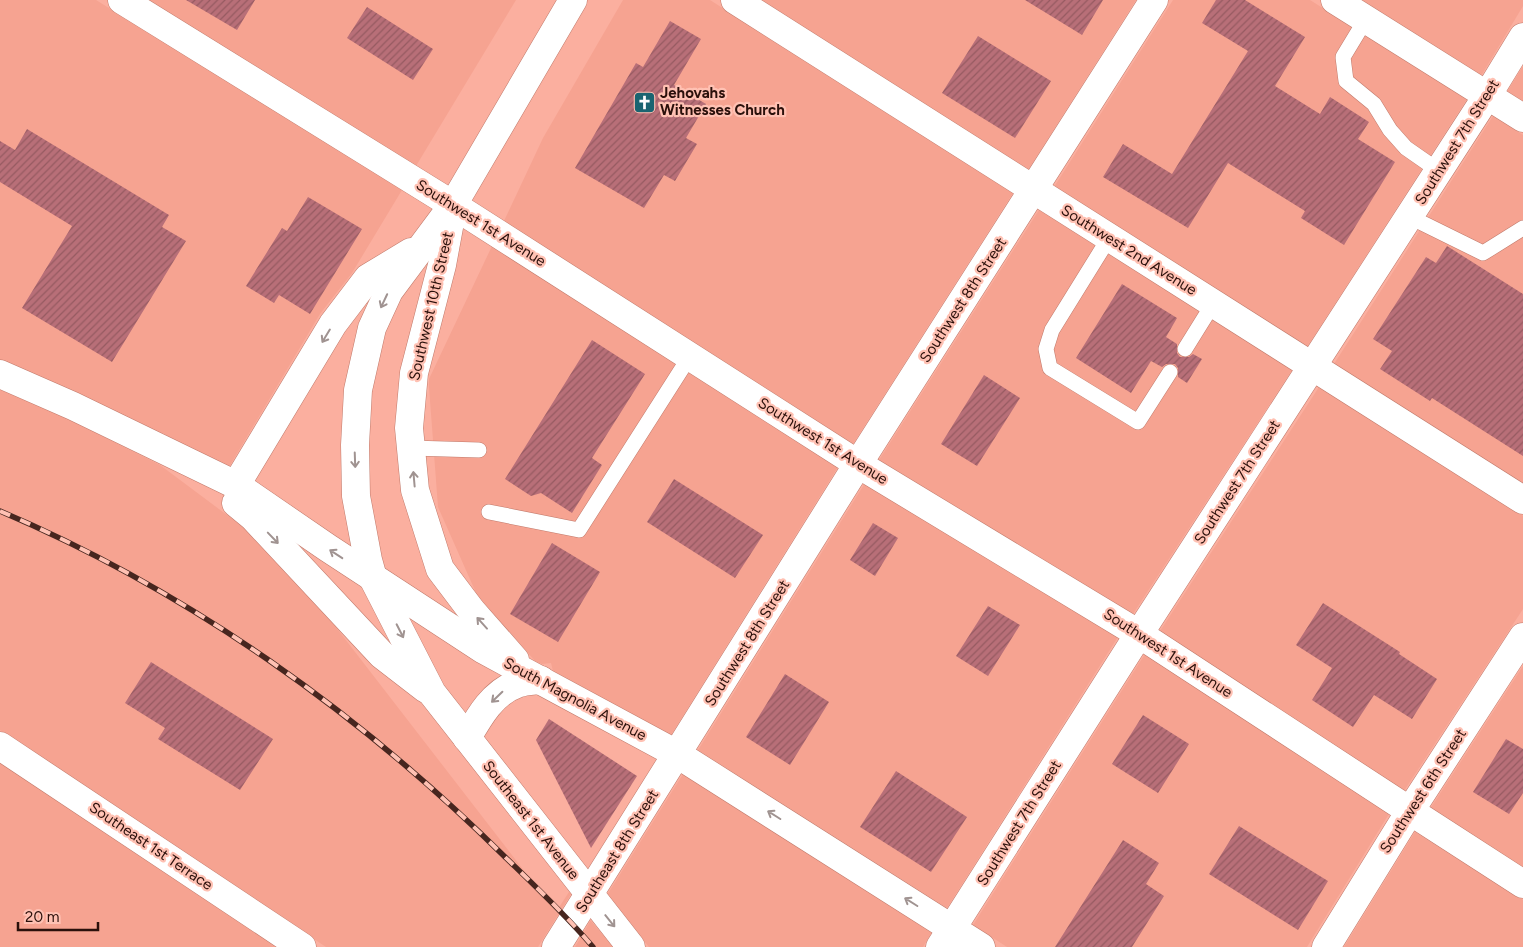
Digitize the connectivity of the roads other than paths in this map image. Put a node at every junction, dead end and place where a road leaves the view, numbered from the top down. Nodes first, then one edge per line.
1 (122, 0) edge
2 (573, 0) edge
3 (736, 0) edge
4 (1154, 0) edge
5 (1335, 0) edge
6 (1366, 19) junction
7 (1523, 37) edge
8 (1487, 96) junction
9 (1523, 118) edge
10 (1439, 171) junction
11 (1034, 190) junction
12 (453, 205) junction
13 (1410, 217) junction
14 (1523, 228) edge
15 (1109, 238) junction
16 (424, 245) junction
17 (1214, 304) junction
18 (1186, 349) dead end
19 (690, 356) junction
20 (1313, 367) junction
21 (1170, 372) dead end
22 (0, 374) edge
23 (411, 448) junction
24 (479, 450) dead end
25 (167, 452) junction
26 (858, 464) junction
27 (236, 485) junction
28 (1523, 500) edge
29 (489, 512) dead end
30 (373, 578) junction
31 (1139, 634) junction
32 (1523, 637) edge
33 (534, 676) junction
34 (432, 693) junction
35 (468, 738) junction
36 (0, 746) edge
37 (677, 754) junction
38 (1410, 811) junction
39 (1523, 884) edge
40 (589, 895) junction
41 (946, 938) edge
42 (302, 947) edge
43 (556, 947) edge
44 (631, 947) edge
45 (981, 947) edge
46 (1326, 947) edge

1 - 12 street, Southwest 1st Avenue
2 - 12 street, Southwest 10th Street
3 - 11 street, Southwest 2nd Avenue
4 - 11 street, Southwest 8th Street
5 - 6 street
6 - 8 street
6 - 10 lane
7 - 8 street, Southwest 7th Street
8 - 9 street
8 - 10 street, Southwest 7th Street
10 - 13 street, Southwest 7th Street
11 - 15 street, Southwest 2nd Avenue
11 - 26 street, Southwest 8th Street
12 - 16 street, Southwest 10th Street
12 - 19 street, Southwest 1st Avenue
12 - 23 street, Southwest 10th Street
13 - 14 lane
13 - 20 street, Southwest 7th Street
15 - 17 street, Southwest 2nd Avenue
15 - 21 lane
16 -> 27 street
16 -> 30 street, Southwest 10th Street
17 - 18 lane
17 - 20 street, Southwest 2nd Avenue
19 - 26 street, Southwest 1st Avenue
19 - 29 lane
20 - 28 street, Southwest 2nd Avenue
20 - 31 street, Southwest 7th Street
22 - 25 street, South Magnolia Avenue
23 - 24 lane
33 -> 23 street, Southwest 10th Street
25 - 27 street, South Magnolia Avenue
25 -> 34 street, South Magnolia Avenue
26 - 31 street, Southwest 1st Avenue
26 - 37 street, Southwest 8th Street
30 -> 27 street, South Magnolia Avenue
30 - 33 street, South Magnolia Avenue
30 -> 34 street, Southwest 10th Street
31 - 38 street, Southwest 1st Avenue
31 - 41 street, Southwest 7th Street
32 - 38 street, Southwest 6th Street
33 -> 35 street
33 - 37 street, South Magnolia Avenue
34 - 35 street, Southeast 1st Avenue
35 - 40 street, Southeast 1st Avenue
36 - 42 street, Southeast 1st Terrace
37 - 40 street, Southeast 8th Street
41 -> 37 street, South Magnolia Avenue
38 - 39 street, Southwest 1st Avenue
38 - 46 street, Southwest 6th Street
40 - 43 street, Southeast 8th Street
40 -> 44 street, Southeast 1st Avenue
41 - 45 street, South Magnolia Avenue

